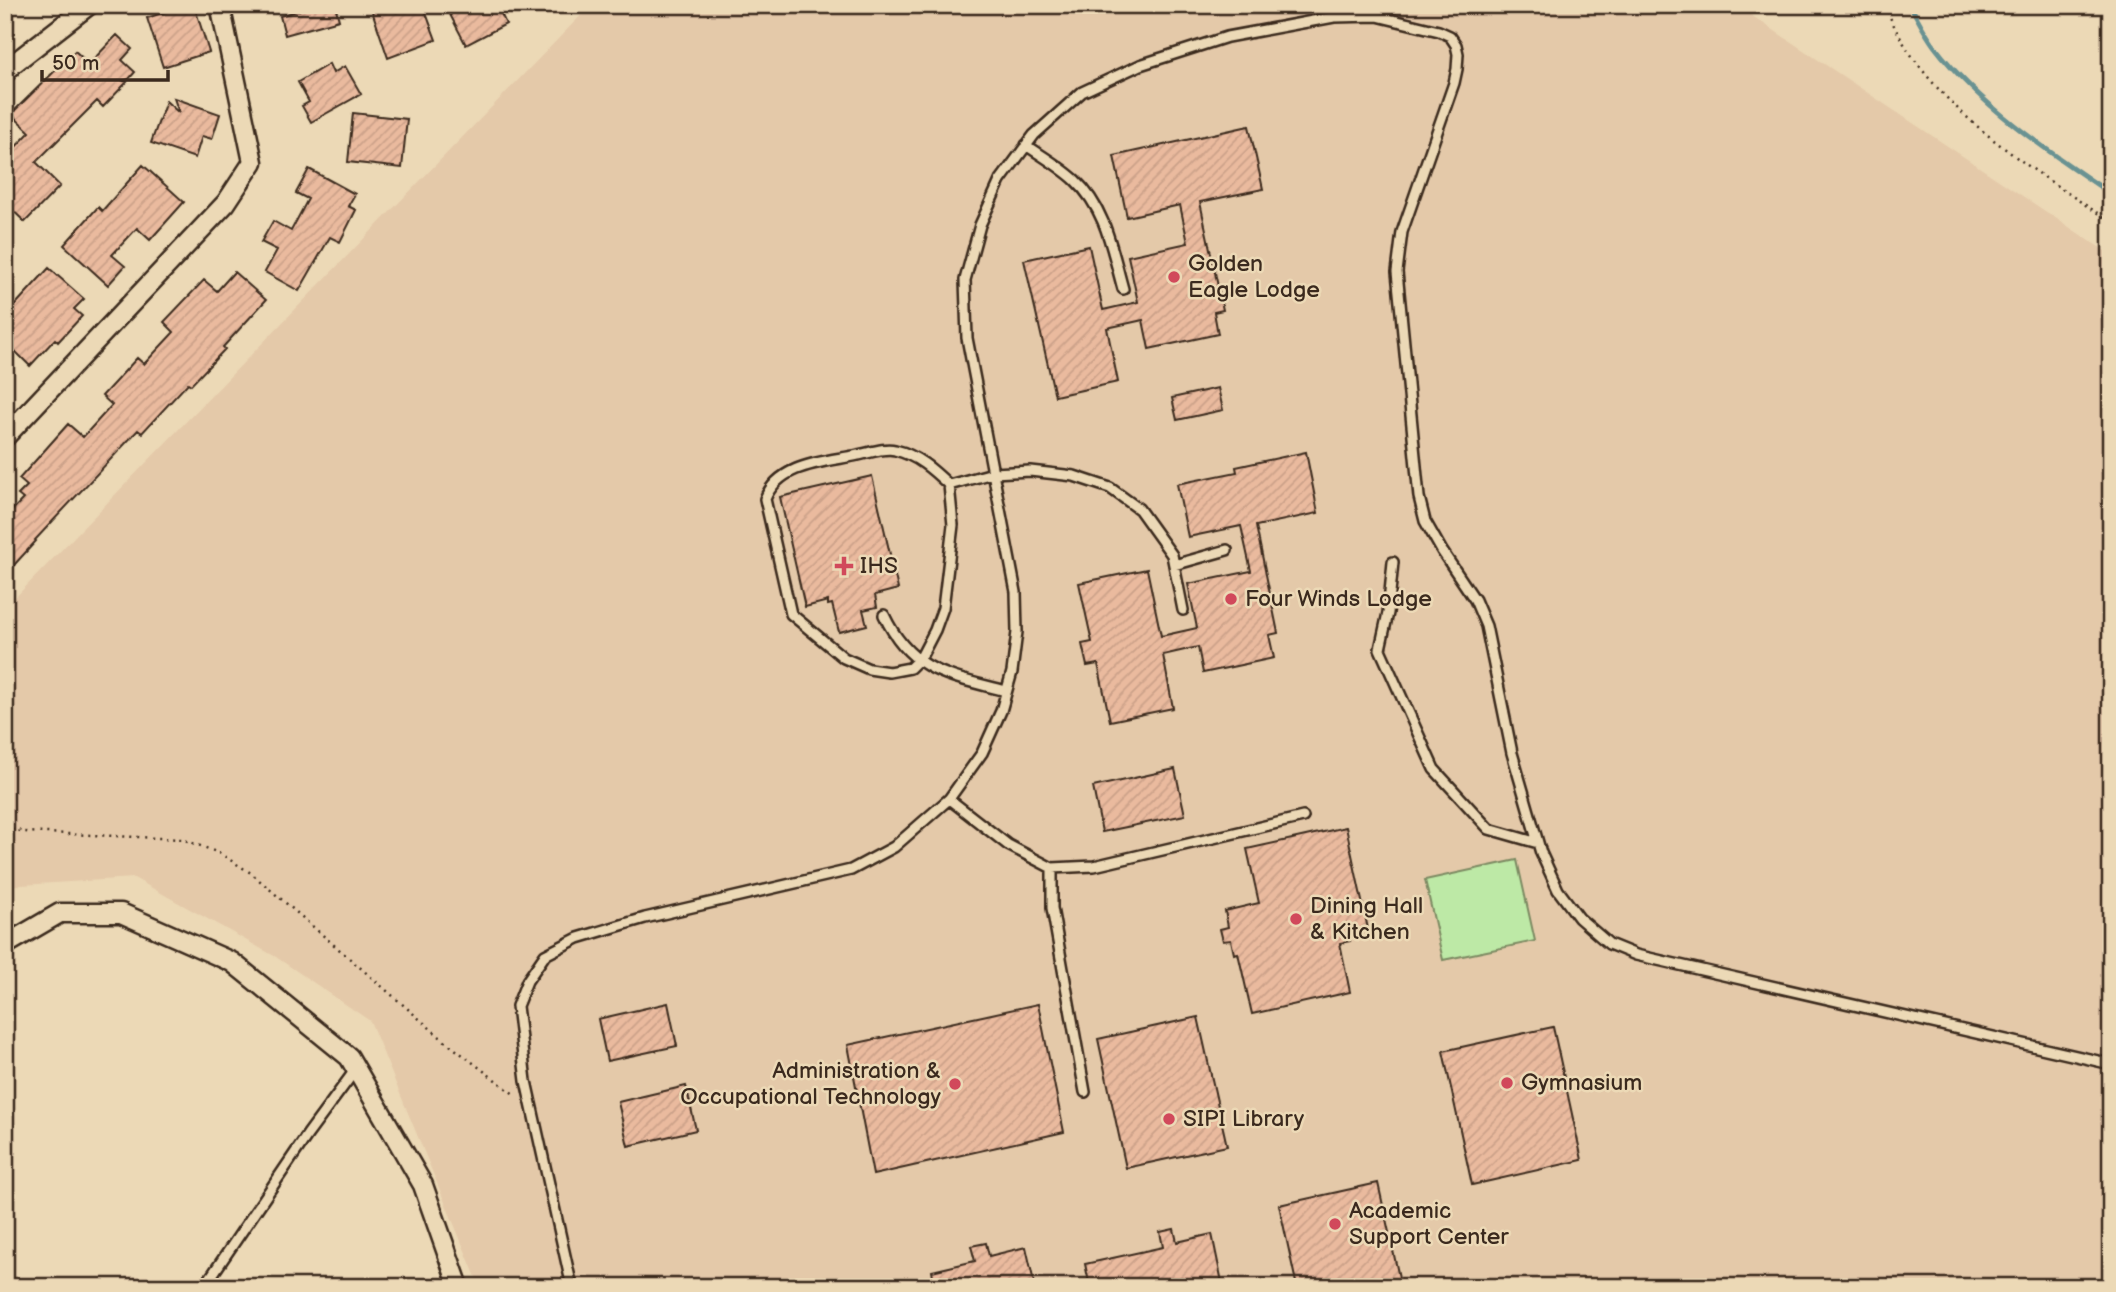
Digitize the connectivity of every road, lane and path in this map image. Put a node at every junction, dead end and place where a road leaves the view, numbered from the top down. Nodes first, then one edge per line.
1 (89, 5) edge
2 (220, 5) edge
3 (1885, 5) edge
4 (5, 73) edge
5 (1026, 145) junction
6 (2111, 222) edge
7 (1123, 289) dead end
8 (5, 437) edge
9 (993, 473) junction
10 (949, 485) junction
11 (1227, 550) dead end
12 (1393, 562) dead end
13 (1174, 565) junction
14 (1183, 610) dead end
15 (884, 615) dead end
16 (918, 661) junction
17 (1006, 691) junction
18 (949, 799) junction
19 (1303, 817) dead end
20 (5, 827) edge
21 (1538, 843) junction
22 (1052, 868) junction
23 (5, 945) edge
24 (2111, 1064) edge
25 (356, 1069) junction
26 (1085, 1092) dead end
27 (532, 1107) junction
28 (204, 1287) edge
29 (459, 1287) edge
30 (572, 1287) edge

1 - 4 street
2 - 8 street
3 - 6 path
5 - 7 lane
5 - 9 lane
5 - 21 lane
9 - 10 lane
9 - 13 lane
9 - 17 lane
10 - 16 lane
10 - 16 lane
11 - 13 lane
12 - 21 lane
13 - 14 lane
15 - 16 lane
16 - 17 lane
17 - 18 lane
18 - 22 lane
18 - 27 lane
19 - 22 lane
20 - 27 path
21 - 24 lane
22 - 26 lane
23 - 25 street
25 - 28 lane
25 - 29 street
27 - 30 lane

